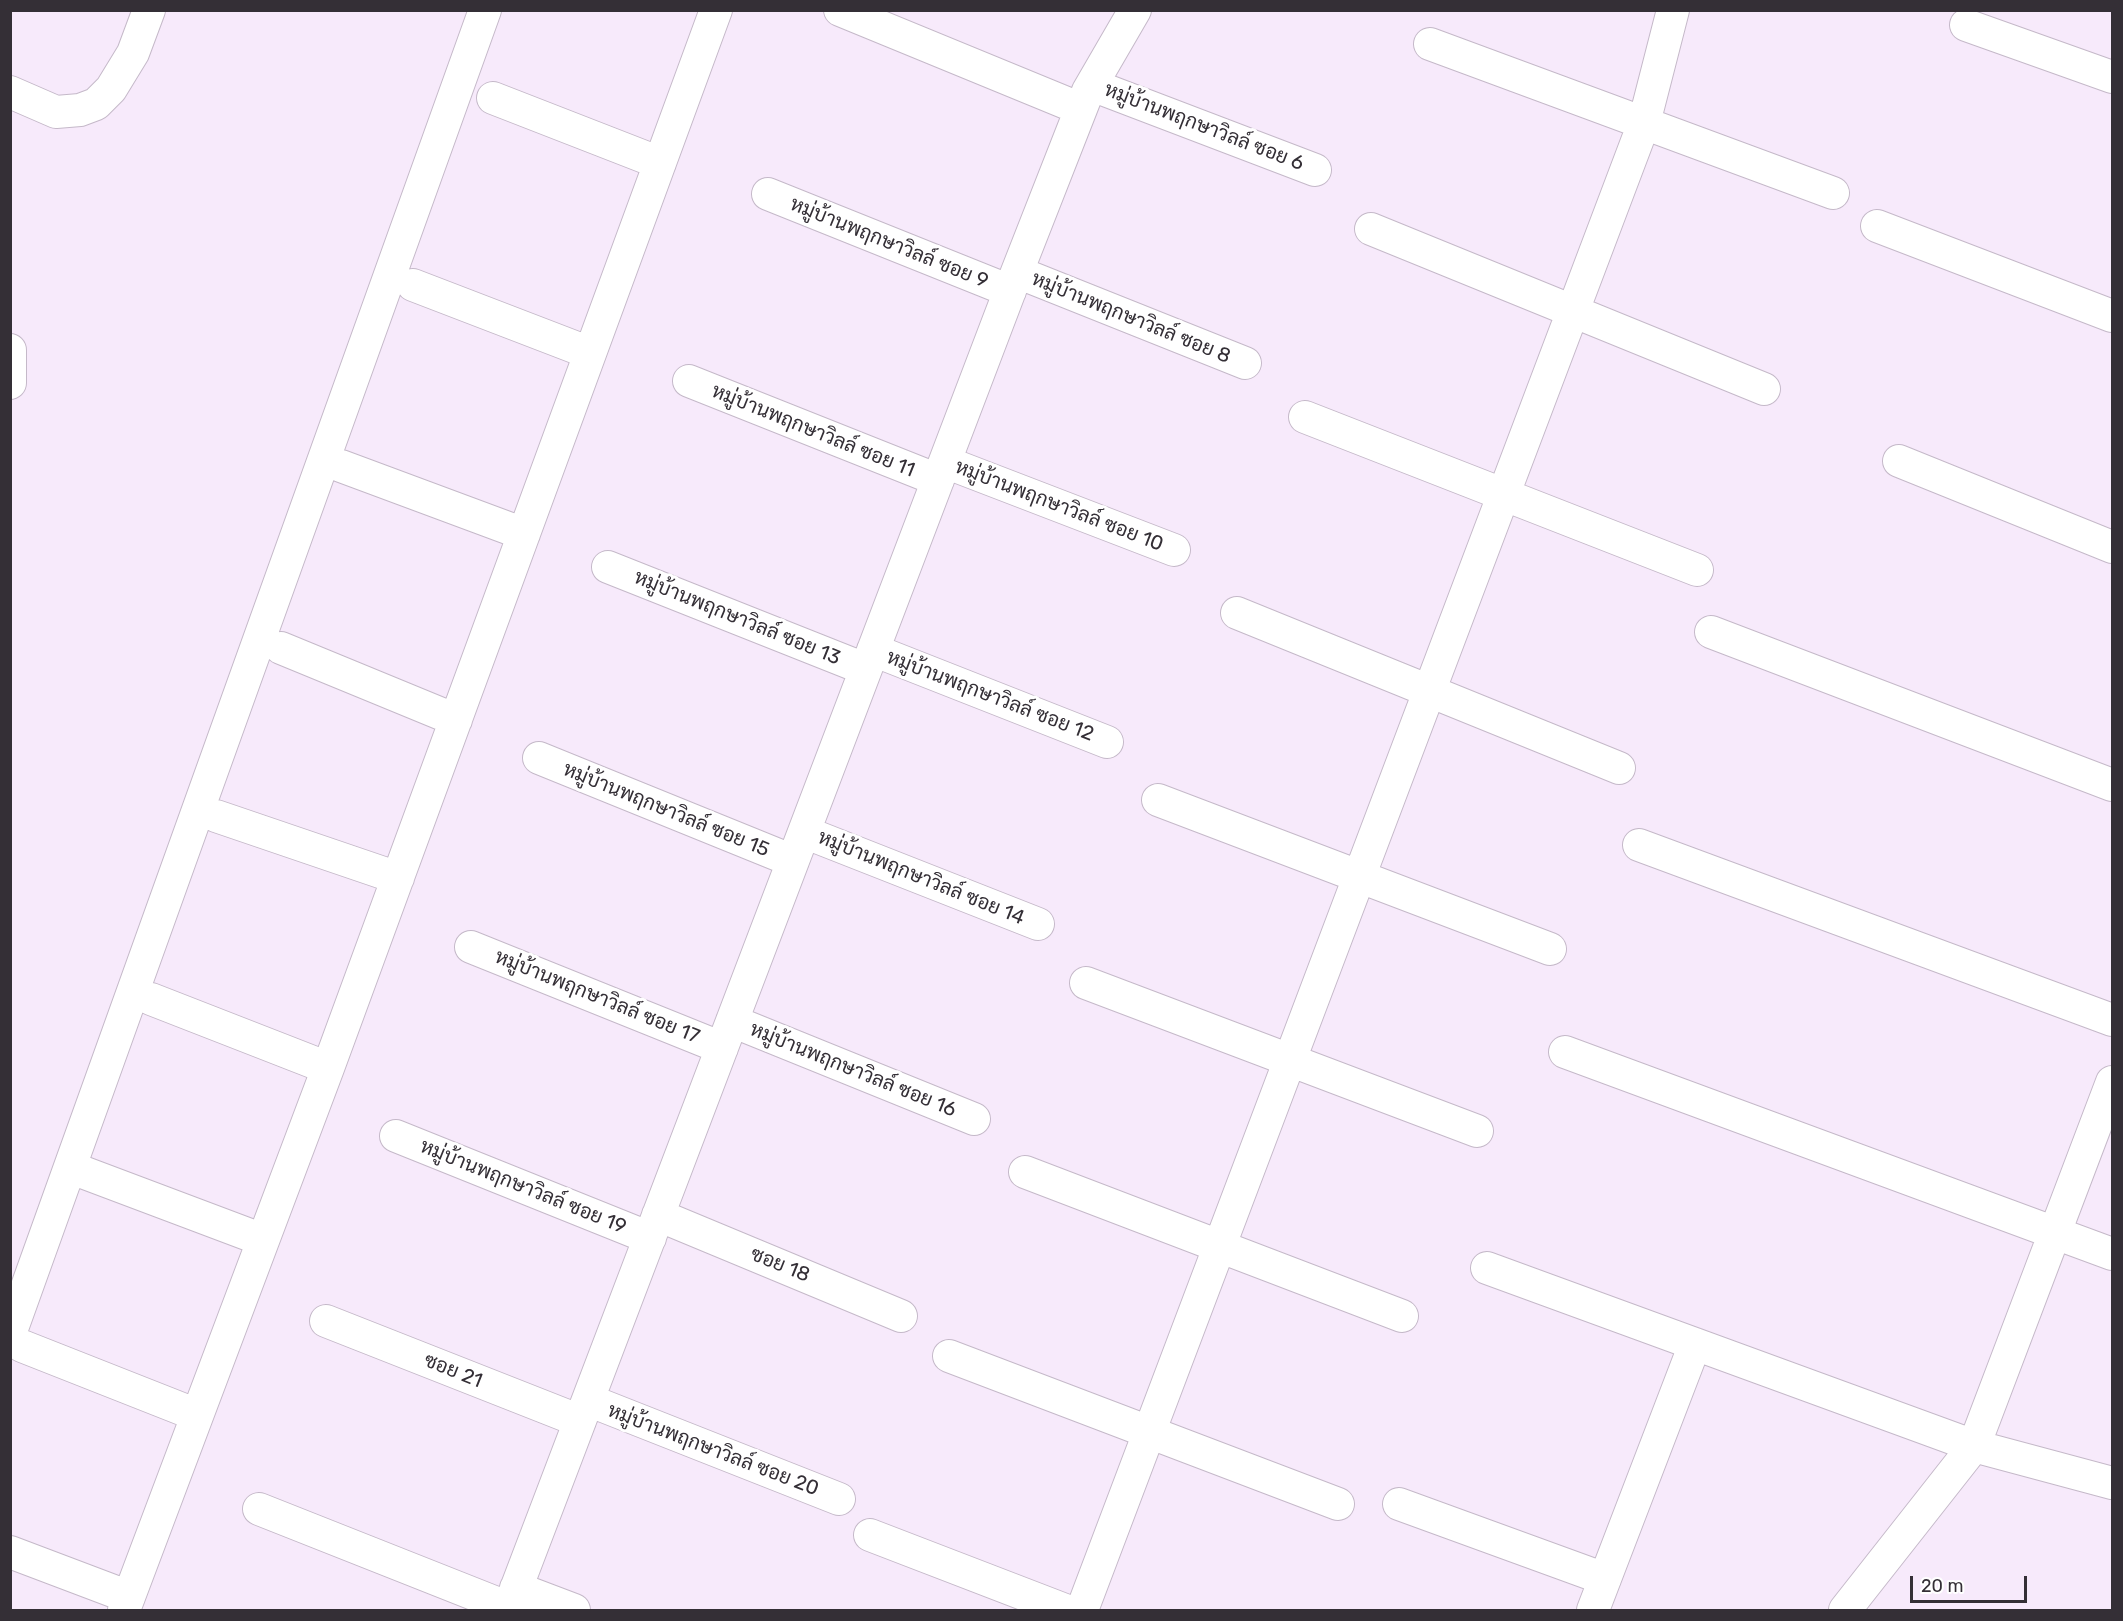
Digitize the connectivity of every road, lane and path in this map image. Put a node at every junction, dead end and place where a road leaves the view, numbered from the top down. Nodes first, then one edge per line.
1 (149, 10) edge
2 (485, 10) edge
3 (716, 10) edge
4 (840, 10) edge
5 (1135, 10) edge
6 (1673, 10) edge
7 (1966, 25) dead end
8 (1430, 44) dead end
9 (2112, 77) edge
10 (10, 92) edge
11 (1087, 97) junction
12 (493, 98) dead end
13 (1644, 123) junction
14 (660, 163) junction
15 (1315, 170) dead end
16 (1833, 193) dead end
17 (768, 194) dead end
18 (1877, 226) dead end
19 (1371, 228) dead end
20 (1013, 282) junction
21 (413, 285) dead end
22 (1572, 310) junction
23 (2112, 316) edge
24 (10, 350) edge
25 (591, 353) junction
26 (1245, 363) dead end
27 (689, 381) dead end
28 (10, 383) edge
29 (1764, 389) dead end
30 (1305, 417) dead end
31 (1899, 461) dead end
32 (341, 466) dead end
33 (941, 471) junction
34 (1503, 494) junction
35 (524, 534) junction
36 (2112, 547) edge
37 (1174, 550) dead end
38 (608, 567) dead end
39 (1697, 570) dead end
40 (1237, 613) dead end
41 (1711, 632) dead end
42 (281, 648) dead end
43 (869, 660) junction
44 (1429, 690) junction
45 (456, 720) junction
46 (1107, 742) dead end
47 (539, 758) dead end
48 (1619, 768) dead end
49 (2112, 785) edge
50 (1158, 800) dead end
51 (216, 816) dead end
52 (804, 832) junction
53 (1639, 845) dead end
54 (793, 861) junction
55 (1359, 877) junction
56 (398, 878) junction
57 (1038, 924) dead end
58 (471, 946) dead end
59 (1550, 949) dead end
60 (1086, 983) dead end
61 (151, 999) dead end
62 (2112, 1020) edge
63 (727, 1034) junction
64 (1564, 1052) dead end
65 (1289, 1060) junction
66 (328, 1068) junction
67 (2112, 1082) edge
68 (974, 1119) dead end
69 (1477, 1131) dead end
70 (396, 1136) dead end
71 (1025, 1172) dead end
72 (86, 1173) dead end
73 (654, 1226) junction
74 (2055, 1233) junction
75 (263, 1240) junction
76 (1220, 1246) junction
77 (2112, 1254) edge
78 (1487, 1268) dead end
79 (902, 1316) dead end
80 (1402, 1316) dead end
81 (326, 1321) dead end
82 (16, 1340) edge
83 (1695, 1344) junction
84 (949, 1356) dead end
85 (584, 1411) junction
86 (197, 1415) junction
87 (1149, 1432) junction
88 (1974, 1446) junction
89 (2112, 1483) edge
90 (839, 1499) dead end
91 (1338, 1504) dead end
92 (1399, 1504) dead end
93 (259, 1509) dead end
94 (870, 1535) dead end
95 (10, 1552) edge
96 (1605, 1579) junction
97 (511, 1602) edge
98 (126, 1604) edge
99 (574, 1611) edge
100 (1065, 1611) edge
101 (1082, 1611) edge
102 (1593, 1611) edge
103 (1845, 1611) edge

1 - 10 street
2 - 82 street
3 - 14 street
4 - 11 street, หมู่บ้านพฤกษาวิลล์ ซอย 6
5 - 11 street
6 - 13 street
7 - 9 street
8 - 13 street
11 - 15 street, หมู่บ้านพฤกษาวิลล์ ซอย 6
11 - 20 street
12 - 14 street
13 - 16 street
13 - 22 street
14 - 25 street
17 - 20 street, หมู่บ้านพฤกษาวิลล์ ซอย 9
18 - 23 street
19 - 22 street
20 - 26 street, หมู่บ้านพฤกษาวิลล์ ซอย 8
20 - 33 street
21 - 25 street
22 - 29 street
22 - 34 street
24 - 28 street
25 - 35 street
27 - 33 street, หมู่บ้านพฤกษาวิลล์ ซอย 11
30 - 34 street
31 - 36 street
32 - 35 street
33 - 37 street, หมู่บ้านพฤกษาวิลล์ ซอย 10
33 - 43 street
34 - 39 street
34 - 44 street
35 - 45 street
38 - 43 street, หมู่บ้านพฤกษาวิลล์ ซอย 13
40 - 44 street
41 - 49 street
42 - 45 street
43 - 46 street, หมู่บ้านพฤกษาวิลล์ ซอย 12
43 - 52 street
44 - 48 street
44 - 55 street
45 - 56 street
47 - 54 street, หมู่บ้านพฤกษาวิลล์ ซอย 15
50 - 55 street
51 - 56 street
52 - 54 street
52 - 57 street, หมู่บ้านพฤกษาวิลล์ ซอย 14
53 - 62 street
54 - 63 street
55 - 59 street
55 - 65 street
56 - 66 street
58 - 63 street, หมู่บ้านพฤกษาวิลล์ ซอย 17
60 - 65 street
61 - 66 street
63 - 68 street, หมู่บ้านพฤกษาวิลล์ ซอย 16
63 - 73 street
64 - 74 street
65 - 69 street
65 - 76 street
66 - 75 street
67 - 74 street
70 - 73 street, หมู่บ้านพฤกษาวิลล์ ซอย 19
71 - 76 street
72 - 75 street
73 - 79 street, ซอย 18
73 - 85 street
74 - 77 street
74 - 88 street
75 - 86 street
76 - 80 street
76 - 87 street
78 - 83 street
81 - 85 street, ซอย 21
82 - 86 street
83 - 88 street
83 - 96 street
84 - 87 street
85 - 90 street, หมู่บ้านพฤกษาวิลล์ ซอย 20
85 - 97 street
86 - 98 street
87 - 91 street
87 - 101 street
88 - 89 street
88 - 103 street
92 - 96 street
93 - 97 street
94 - 100 street
95 - 98 street
96 - 102 street
97 - 99 street

